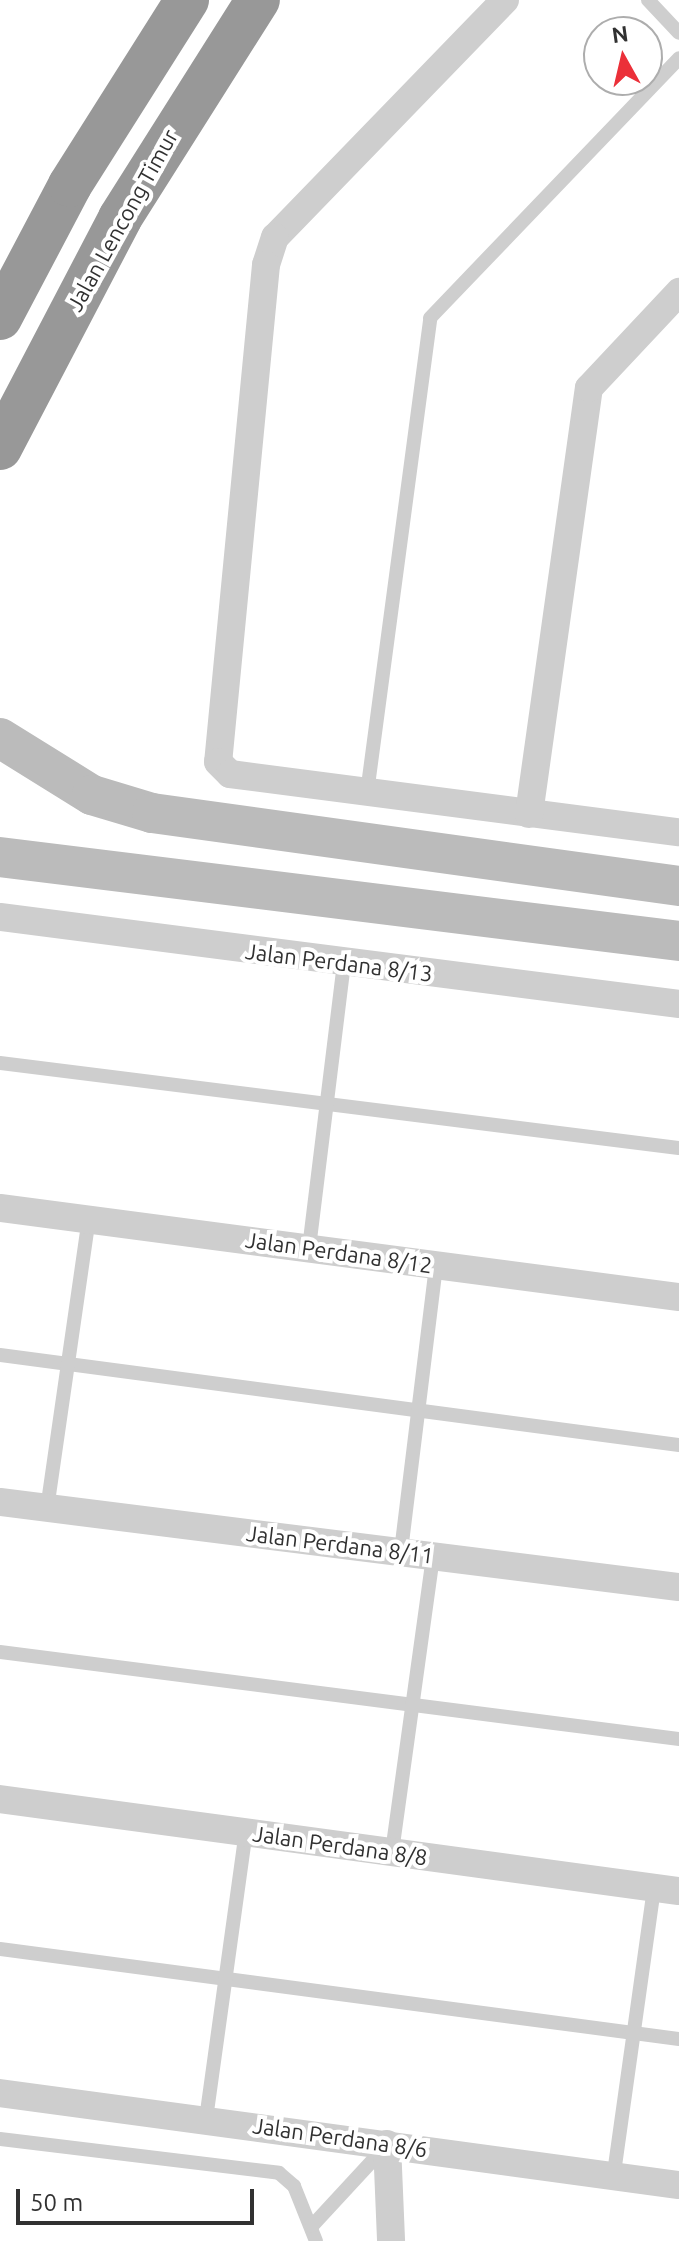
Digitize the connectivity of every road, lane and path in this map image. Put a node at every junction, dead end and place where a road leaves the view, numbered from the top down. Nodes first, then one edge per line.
1 (187, 0) edge
2 (258, 0) edge
3 (505, 0) edge
4 (648, 0) edge
5 (679, 33) edge
6 (679, 58) edge
7 (679, 292) edge
8 (0, 318) edge
9 (0, 448) edge
10 (0, 738) edge
11 (367, 793) junction
12 (529, 814) junction
13 (223, 825) junction
14 (679, 832) edge
15 (0, 857) edge
16 (213, 881) junction
17 (679, 886) edge
18 (0, 917) edge
19 (679, 941) edge
20 (344, 963) junction
21 (679, 1004) edge
22 (0, 1063) edge
23 (328, 1102) junction
24 (679, 1148) edge
25 (0, 1208) edge
26 (89, 1218) junction
27 (309, 1248) junction
28 (436, 1265) junction
29 (679, 1297) edge
30 (0, 1355) edge
31 (72, 1366) junction
32 (419, 1410) junction
33 (679, 1445) edge
34 (0, 1502) edge
35 (47, 1509) junction
36 (401, 1551) junction
37 (433, 1555) junction
38 (679, 1587) edge
39 (0, 1652) edge
40 (415, 1704) junction
41 (679, 1739) edge
42 (0, 1799) edge
43 (246, 1832) junction
44 (392, 1852) junction
45 (666, 1890) edge
46 (0, 1949) edge
47 (226, 1978) junction
48 (633, 2033) junction
49 (679, 2039) edge
50 (0, 2093) edge
51 (206, 2119) junction
52 (0, 2139) edge
53 (387, 2144) junction
54 (614, 2173) junction
55 (679, 2185) edge
56 (312, 2226) junction
57 (316, 2241) edge
58 (391, 2241) edge

1 - 8 highway
2 - 9 highway, Jalan Lencong Timur
3 - 11 street
4 - 5 lane
6 - 11 lane
7 - 12 street
10 - 13 street
11 - 12 street
12 - 14 street
13 - 16 street
13 - 17 street
15 - 16 street
16 - 19 street
18 - 20 street, Jalan Perdana 8/13
20 - 21 street, Jalan Perdana 8/13
20 - 23 lane
22 - 23 lane
23 - 24 lane
23 - 27 lane
25 - 26 street, Jalan Perdana 8/12
26 - 27 street, Jalan Perdana 8/12
26 - 31 lane
27 - 28 street, Jalan Perdana 8/12
28 - 29 street, Jalan Perdana 8/12
28 - 32 lane
30 - 31 lane
31 - 32 lane
31 - 35 lane
32 - 33 lane
32 - 36 lane
34 - 35 street, Jalan Perdana 8/11
35 - 36 street, Jalan Perdana 8/11
36 - 37 street, Jalan Perdana 8/11
37 - 38 street, Jalan Perdana 8/11
37 - 40 lane
39 - 40 lane
40 - 41 lane
40 - 44 lane
42 - 43 street, Jalan Perdana 8/8
43 - 44 street, Jalan Perdana 8/8
43 - 47 lane
44 - 45 street, Jalan Perdana 8/8
45 - 48 lane
46 - 47 lane
47 - 48 lane
47 - 51 lane
48 - 49 lane
48 - 54 lane
50 - 51 street, Jalan Perdana 8/6
51 - 53 street, Jalan Perdana 8/6
52 - 56 lane
53 - 54 street, Jalan Perdana 8/6
53 - 56 lane
53 - 58 street
54 - 55 street, Jalan Perdana 8/6
56 - 57 lane

